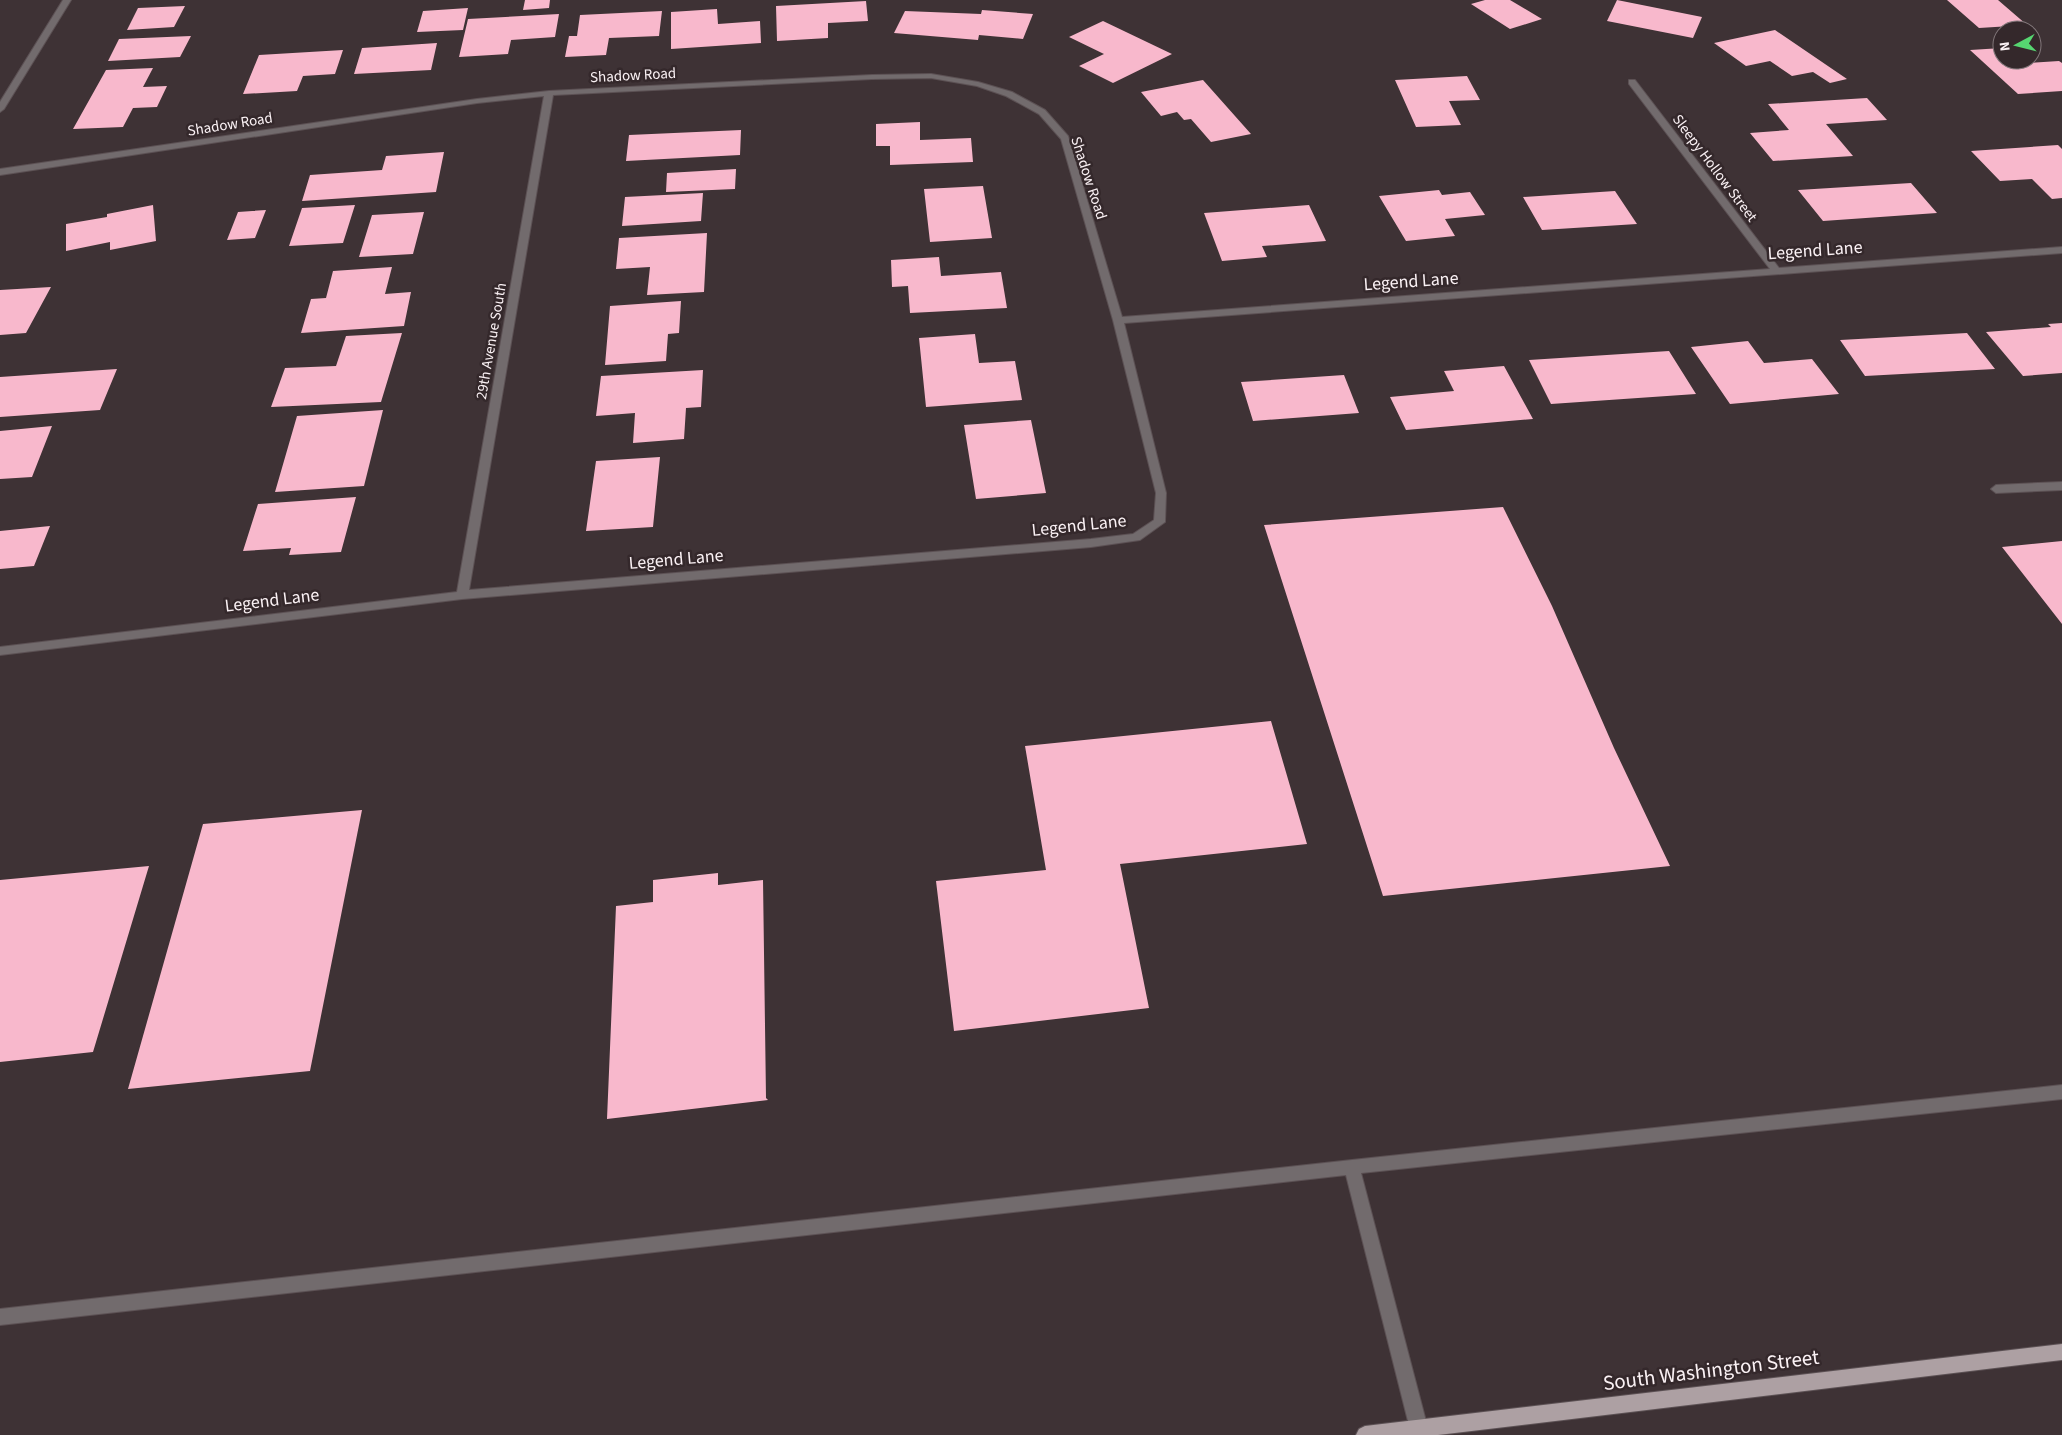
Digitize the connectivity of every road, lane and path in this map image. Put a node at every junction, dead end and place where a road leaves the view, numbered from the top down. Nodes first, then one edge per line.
1 (67, 0) edge
2 (1632, 82) dead end
3 (549, 93) junction
4 (0, 110) edge
5 (0, 172) edge
6 (2062, 250) edge
7 (1776, 270) junction
8 (1118, 320) junction
9 (2062, 486) edge
10 (1996, 489) dead end
11 (462, 595) junction
12 (0, 651) edge
13 (2062, 1092) edge
14 (1352, 1167) junction
15 (0, 1317) edge
16 (2062, 1352) edge
17 (1420, 1432) edge
18 (1365, 1435) edge

1 - 4 street
2 - 7 street, Sleepy Hollow Street
3 - 5 street, Shadow Road
3 - 8 street, Shadow Road
3 - 11 street, 29th Avenue South
6 - 7 street, Legend Lane
7 - 8 street, Legend Lane
8 - 11 street, Legend Lane
9 - 10 street
11 - 12 street, Legend Lane
13 - 14 street
14 - 15 street
14 - 17 street
16 - 17 main road, South Washington Street
17 - 18 main road, South Washington Street

